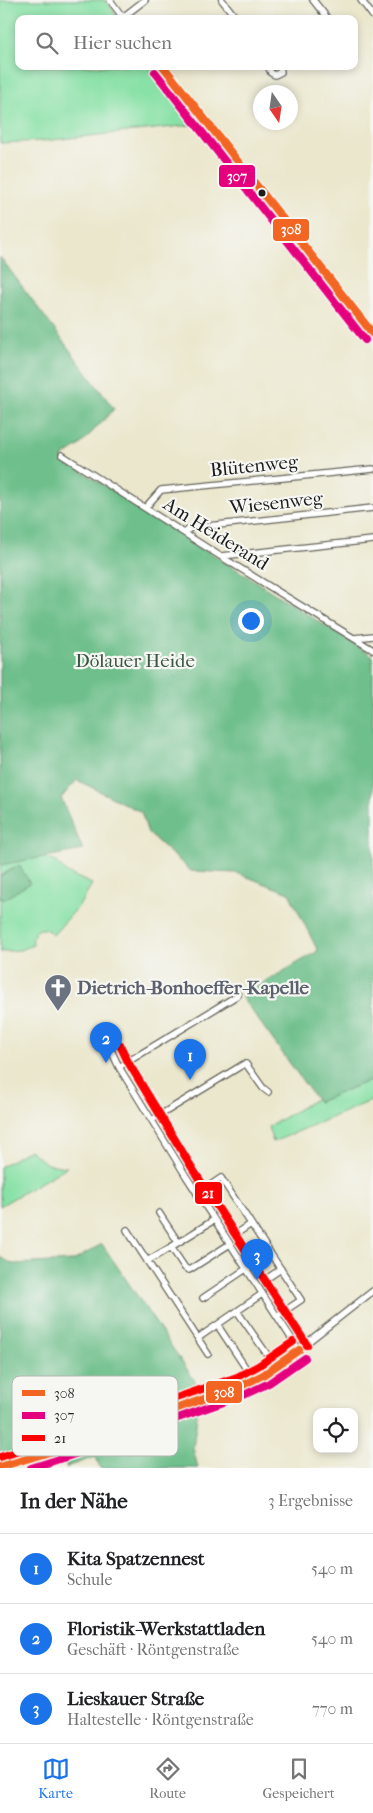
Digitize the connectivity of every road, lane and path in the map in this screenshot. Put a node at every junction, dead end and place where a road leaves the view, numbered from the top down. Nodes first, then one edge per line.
1 (110, 0) edge
2 (145, 0) edge
3 (222, 0) edge
4 (313, 0) edge
5 (361, 0) edge
6 (122, 15) edge
7 (128, 15) edge
8 (233, 15) edge
9 (325, 15) edge
10 (373, 16) edge
11 (166, 70) edge
12 (270, 70) edge
13 (281, 70) edge
14 (373, 334) edge
15 (62, 455) dead end
16 (373, 469) edge
17 (145, 508) junction
18 (373, 508) edge
19 (185, 533) junction
20 (373, 540) edge
21 (220, 556) junction
22 (373, 636) edge
23 (354, 638) junction
24 (373, 650) edge
25 (238, 995) dead end
26 (107, 1046) dead end
27 (119, 1067) junction
28 (268, 1092) dead end
29 (152, 1120) junction
30 (197, 1194) junction
31 (159, 1213) dead end
32 (214, 1220) junction
33 (252, 1224) junction
34 (127, 1230) dead end
35 (232, 1236) dead end
36 (178, 1242) junction
37 (230, 1244) junction
38 (171, 1247) junction
39 (147, 1261) junction
40 (246, 1269) junction
41 (281, 1269) junction
42 (263, 1281) dead end
43 (373, 1291) edge
44 (262, 1294) junction
45 (203, 1298) dead end
46 (237, 1311) junction
47 (277, 1316) junction
48 (219, 1324) junction
49 (198, 1338) junction
50 (299, 1350) junction
51 (208, 1354) dead end
52 (270, 1360) dead end
53 (249, 1373) dead end
54 (178, 1408) edge
55 (36, 1456) edge
56 (0, 1467) edge

1 - 6 street
2 - 7 street
3 - 8 street
4 - 9 street
5 - 10 street
11 - 14 street
12 - 13 street
15 - 17 street, Am Heiderand
16 - 17 street, Blütenweg
17 - 19 street, Am Heiderand
18 - 19 street, Wiesenweg
19 - 21 street, Am Heiderand
20 - 21 street
21 - 23 street, Am Heiderand
22 - 23 street
23 - 24 street, Am Heiderand
25 - 27 street
26 - 27 street
27 - 29 street
28 - 29 street
29 - 30 street
30 - 32 street
30 - 33 street
31 - 36 street
32 - 36 street
32 - 37 street
33 - 35 street
33 - 41 street
34 - 39 street
36 - 38 street
37 - 38 street
37 - 40 street
38 - 39 street
39 - 49 street
40 - 44 street
40 - 45 street
41 - 42 street
41 - 47 street
43 - 50 street
44 - 46 street
44 - 47 street
46 - 48 street
46 - 52 street
47 - 50 street
48 - 49 street
48 - 53 street
49 - 51 street
50 - 54 street
55 - 56 street

